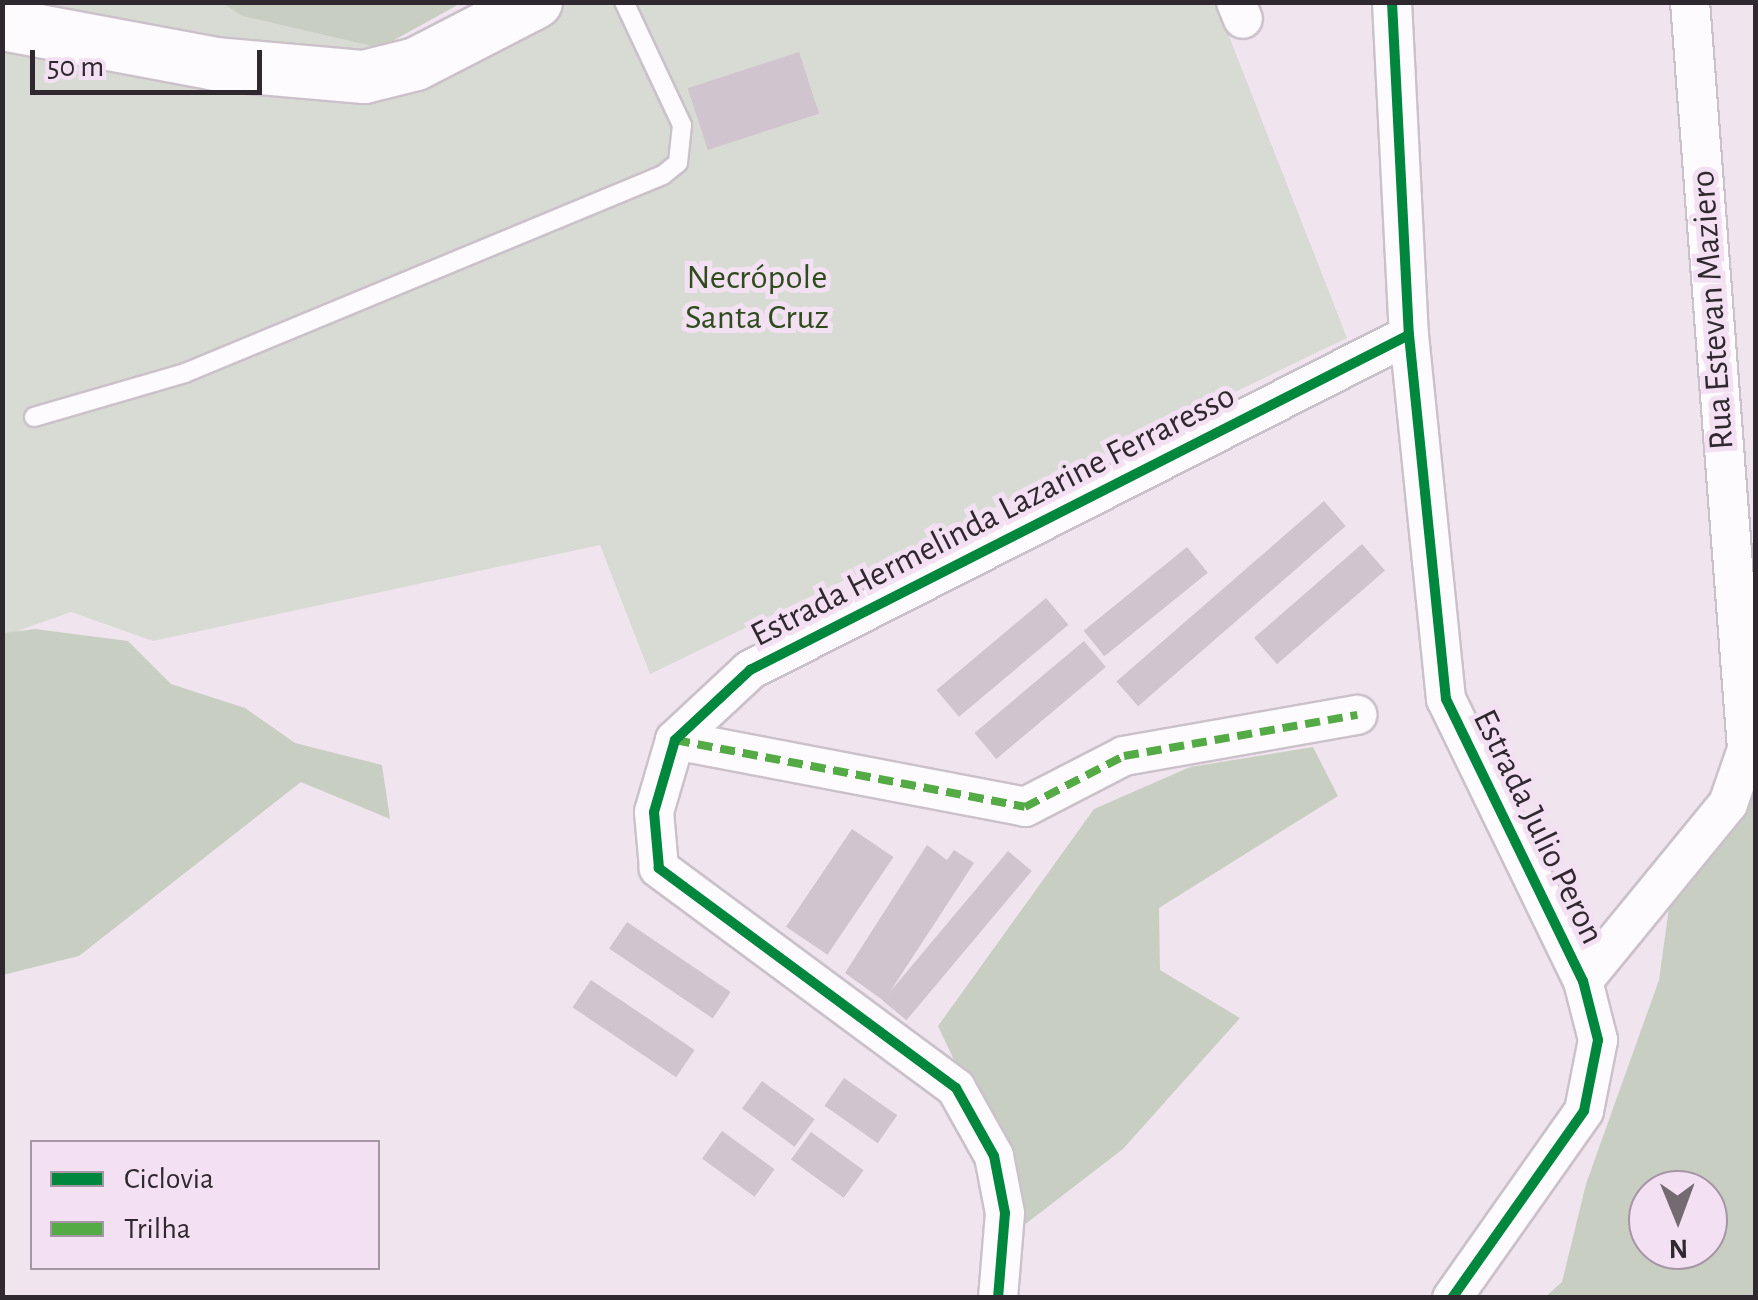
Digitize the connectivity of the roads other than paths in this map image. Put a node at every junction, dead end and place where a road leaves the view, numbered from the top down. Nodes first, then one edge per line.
1 (536, 2) edge
2 (624, 2) edge
3 (1392, 2) edge
4 (1690, 2) edge
5 (2, 24) edge
6 (1409, 335) junction
7 (34, 417) dead end
8 (1357, 715) dead end
9 (675, 740) junction
10 (1583, 981) junction
11 (998, 1298) edge
12 (1452, 1298) edge

1 - 5 street
2 - 7 lane
3 - 6 street, Estrada Julio Peron
4 - 10 street, Rua Estevan Maziero
6 - 9 street, Estrada Hermelinda Lazarine Ferraresso
6 - 10 street, Estrada Julio Peron
8 - 9 street
9 - 11 street
10 - 12 street, Estrada Julio Peron

